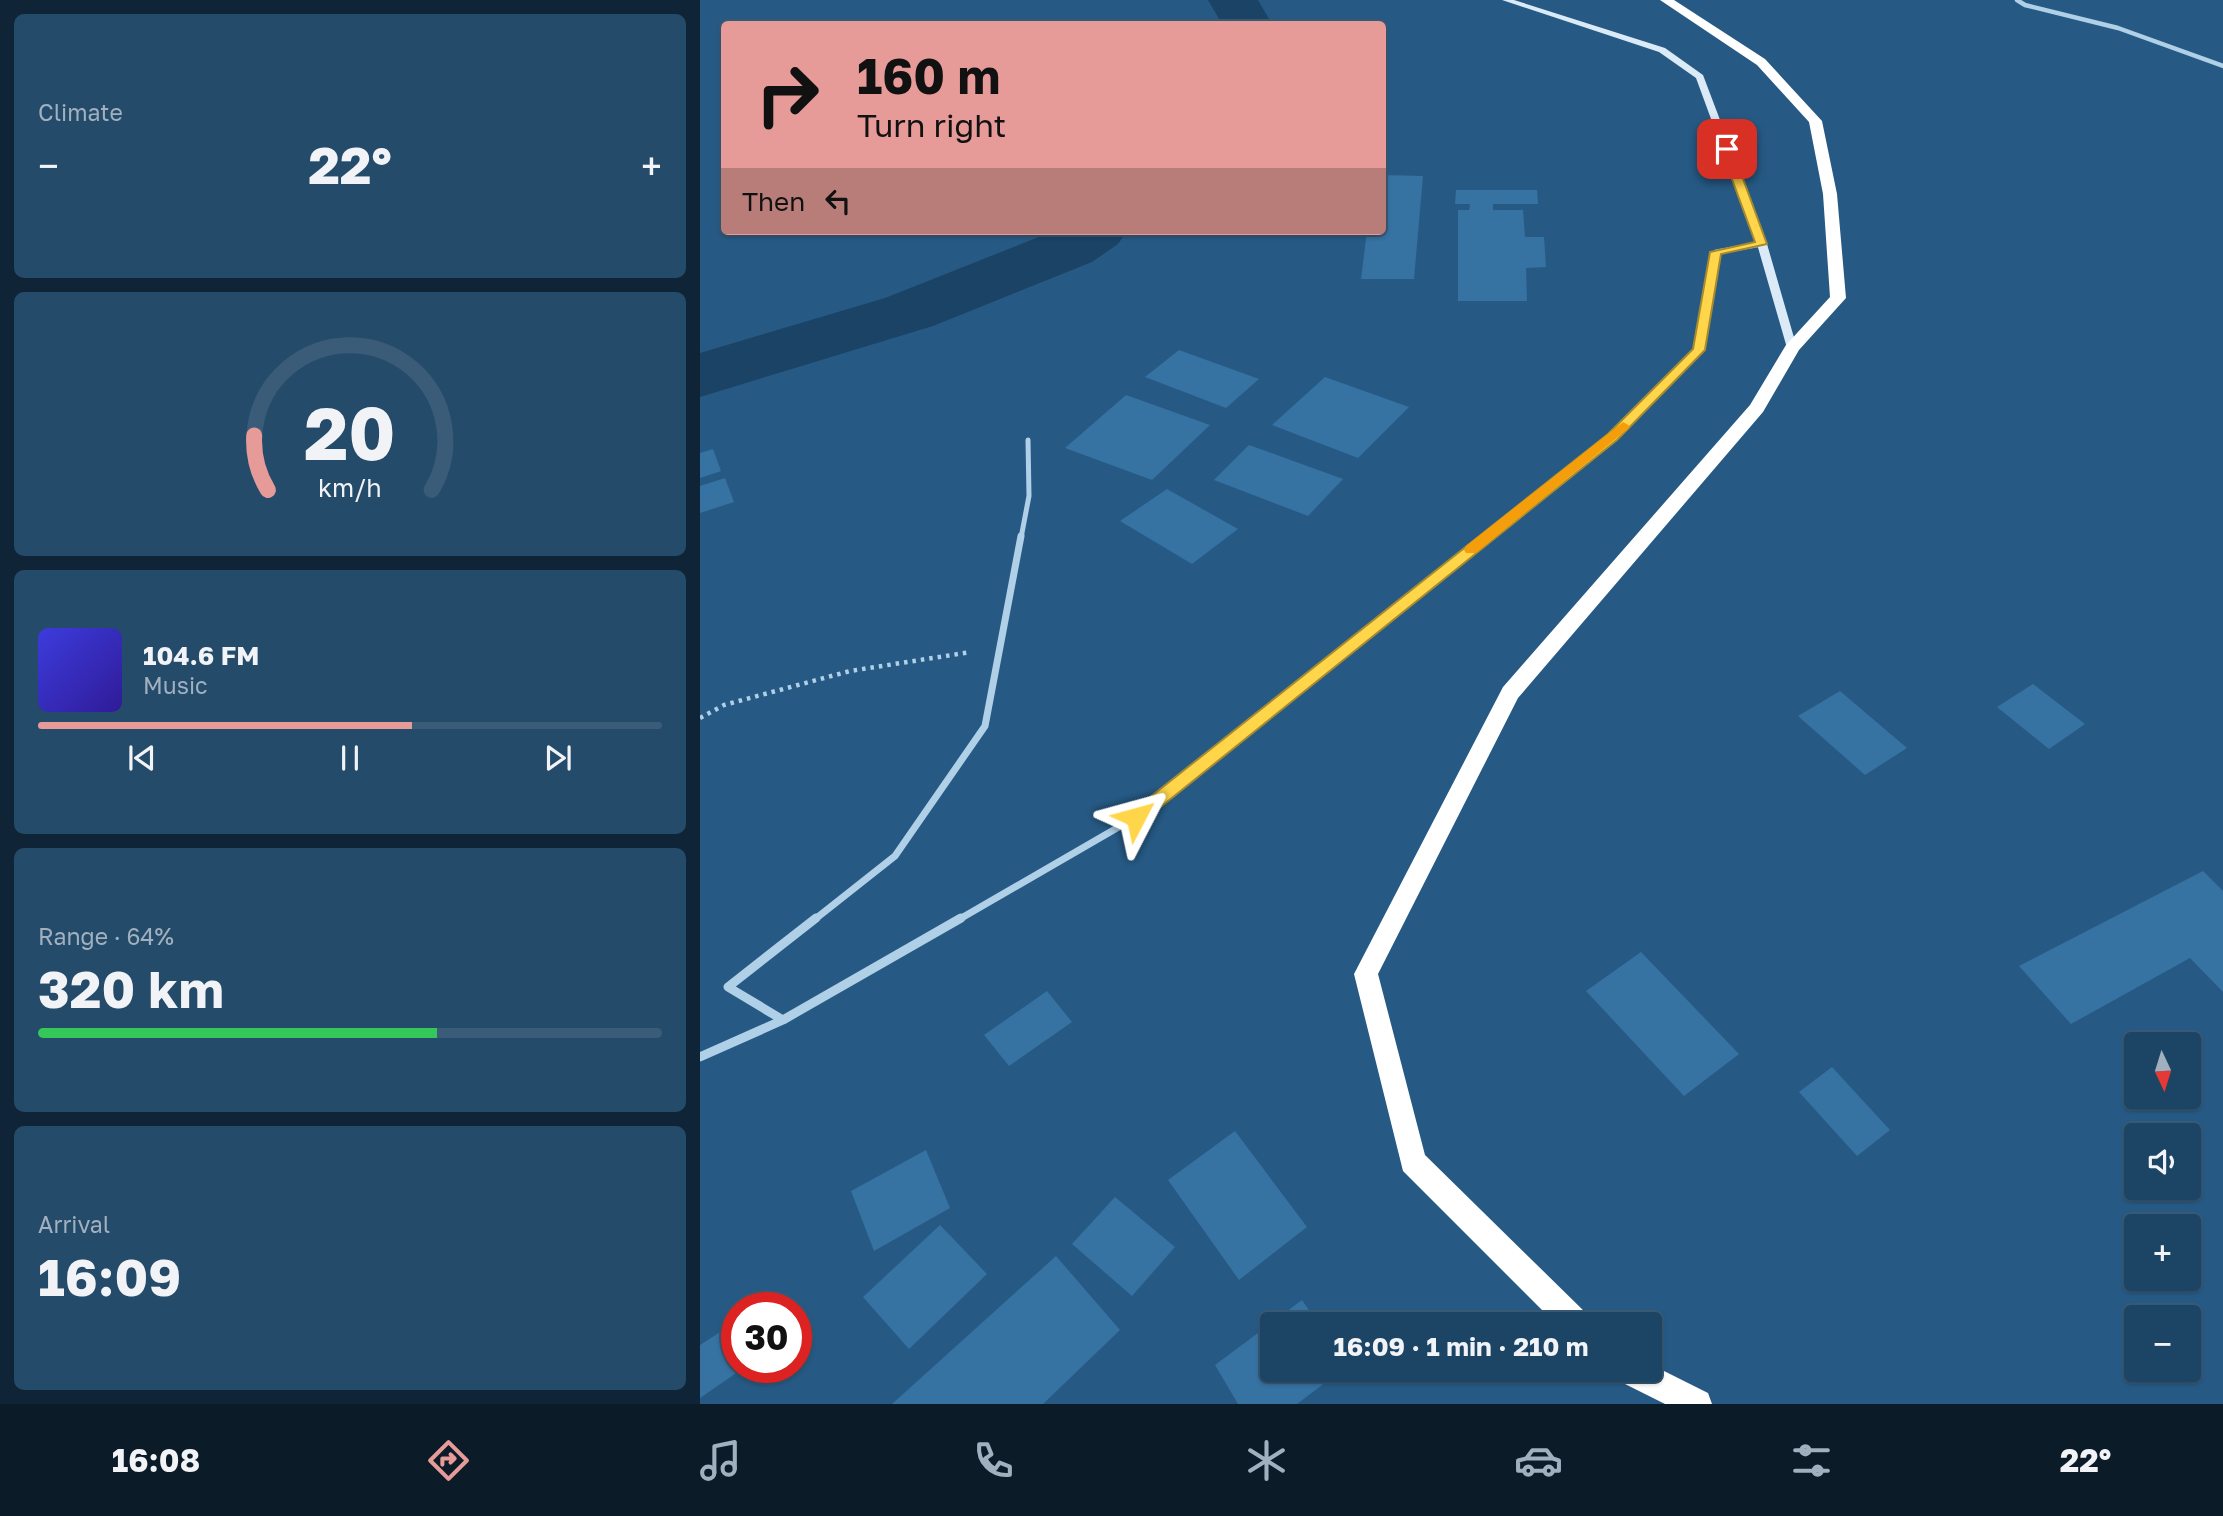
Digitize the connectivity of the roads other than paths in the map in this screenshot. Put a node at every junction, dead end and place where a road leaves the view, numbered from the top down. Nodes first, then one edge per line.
1 (1506, 0) edge
2 (1666, 0) edge
3 (2017, 0) edge
4 (2223, 66) edge
5 (1762, 244) junction
6 (1792, 348) junction
7 (1028, 440) dead end
8 (783, 1020) junction
9 (700, 1057) edge
10 (1565, 1312) edge
11 (1654, 1382) edge
12 (1698, 1404) edge

1 - 5 street
2 - 6 highway
3 - 4 street
5 - 6 street
5 - 8 street
6 - 10 highway
7 - 8 street
8 - 9 street
11 - 12 highway

